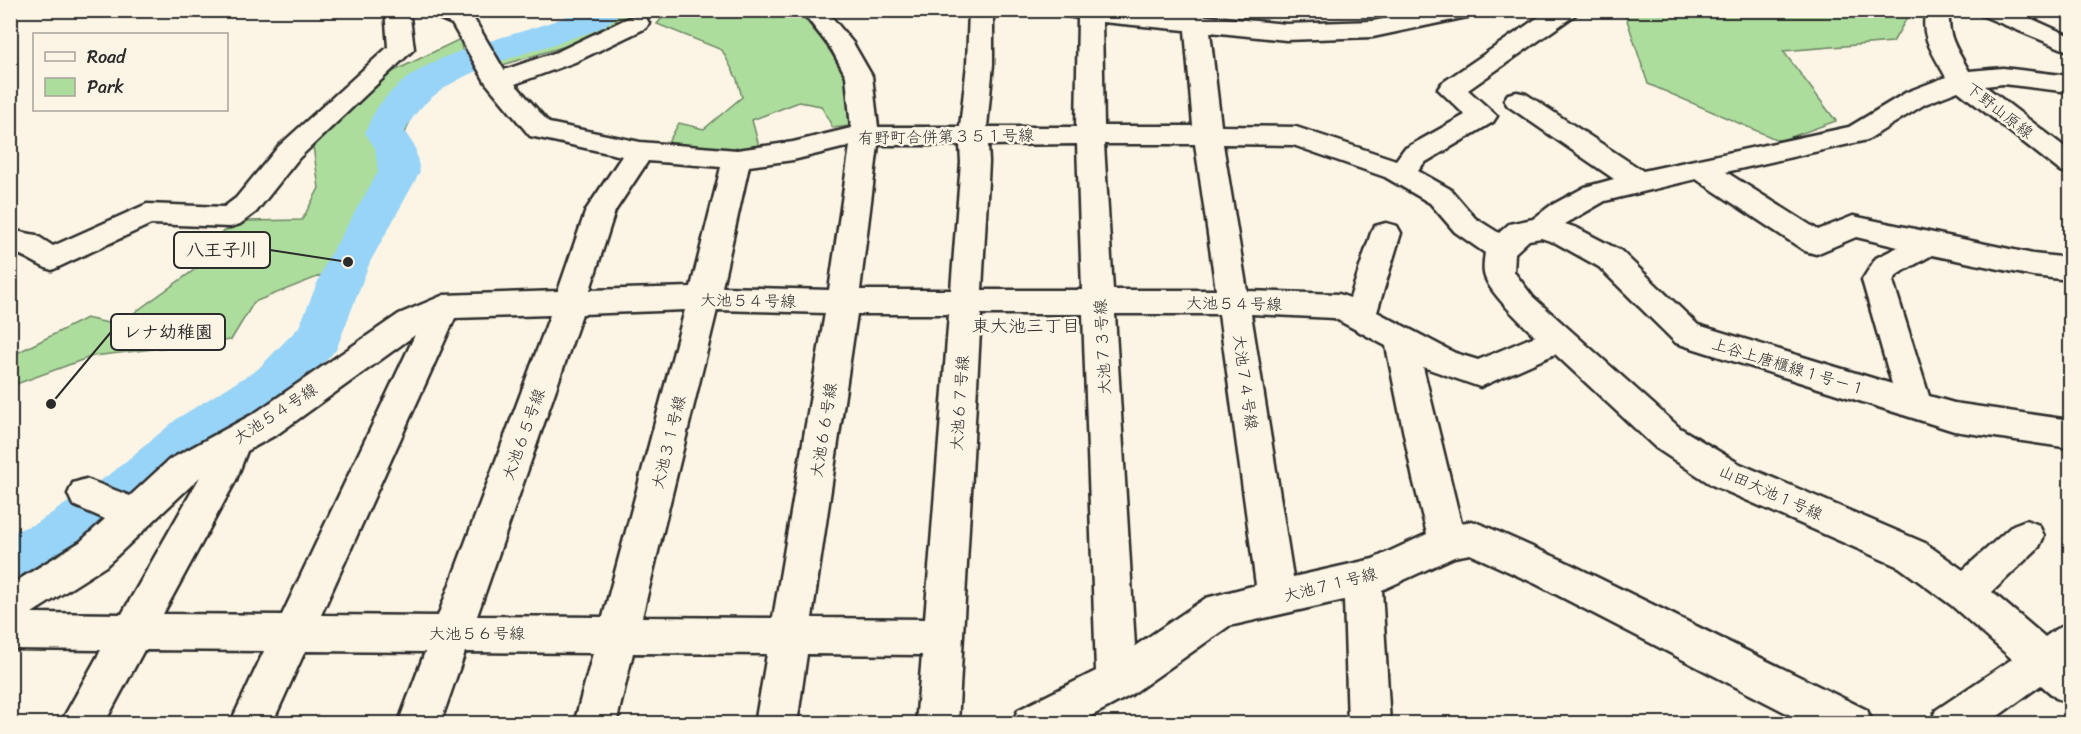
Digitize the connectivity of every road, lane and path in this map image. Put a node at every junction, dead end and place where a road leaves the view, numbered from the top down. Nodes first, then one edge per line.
1 (397, 10) edge
2 (440, 10) edge
3 (813, 10) edge
4 (981, 10) edge
5 (1467, 10) edge
6 (1566, 10) edge
7 (1938, 10) edge
8 (1990, 10) edge
9 (1085, 11) edge
10 (637, 24) dead end
11 (1197, 24) junction
12 (2070, 45) edge
13 (488, 65) junction
14 (2037, 78) junction
15 (1961, 80) junction
16 (2070, 84) edge
17 (1517, 100) dead end
18 (2070, 103) edge
19 (1090, 134) junction
20 (973, 135) junction
21 (1208, 135) junction
22 (865, 136) junction
23 (640, 151) junction
24 (737, 159) junction
25 (2070, 164) edge
26 (1701, 169) junction
27 (1401, 174) junction
28 (1639, 182) junction
29 (1541, 228) junction
30 (1386, 233) dead end
31 (10, 240) edge
32 (1929, 244) junction
33 (1500, 249) junction
34 (2070, 269) edge
35 (704, 298) junction
36 (843, 302) junction
37 (966, 302) junction
38 (1100, 302) junction
39 (1234, 302) junction
40 (570, 303) junction
41 (444, 307) junction
42 (1360, 317) junction
43 (1558, 339) junction
44 (1401, 341) junction
45 (1915, 405) junction
46 (2070, 434) edge
47 (233, 441) junction
48 (86, 494) dead end
49 (130, 513) junction
50 (2026, 536) dead end
51 (1448, 542) junction
52 (1362, 579) junction
53 (1965, 593) junction
54 (1277, 597) junction
55 (10, 606) edge
56 (10, 631) edge
57 (130, 632) junction
58 (292, 633) junction
59 (451, 633) junction
60 (616, 633) junction
61 (790, 635) junction
62 (943, 637) junction
63 (2061, 662) edge
64 (1117, 681) junction
65 (81, 723) edge
66 (251, 723) edge
67 (419, 723) edge
68 (595, 723) edge
69 (776, 723) edge
70 (937, 723) edge
71 (1033, 723) edge
72 (1370, 723) edge
73 (1852, 723) edge
74 (1951, 723) edge

1 - 31 street
2 - 13 street, 有野町合併第３５１号線
3 - 22 street, 大池６６号線
4 - 20 street, 大池６７号線
5 - 11 street
6 - 27 street
7 - 15 street, 下野山原線
8 - 12 street
9 - 11 street
9 - 19 street, 大池７３号線
10 - 13 street
11 - 21 street, 大池７４号線
13 - 23 street, 有野町合併第３５１号線
14 - 15 street
14 - 16 street
14 - 18 street
15 - 25 street, 下野山原線
15 - 26 street
17 - 28 street
19 - 20 street, 有野町合併第３５１号線
19 - 21 street, 有野町合併第３５１号線
19 - 38 street, 大池７３号線
20 - 22 street, 有野町合併第３５１号線
20 - 37 street, 大池６７号線
21 - 27 street, 有野町合併第３５１号線
21 - 39 street, 大池７４号線
22 - 24 street, 有野町合併第３５１号線
22 - 36 street, 大池６６号線
23 - 24 street, 有野町合併第３５１号線
23 - 40 street, 大池６５号線
24 - 35 street, 大池３１号線
26 - 28 street
26 - 32 street
27 - 33 street
28 - 29 street
29 - 33 street
29 - 45 street, 上谷上唐櫃線１号ー１
30 - 42 street
32 - 34 street
32 - 45 street
33 - 43 street, 山田大池１号線
35 - 36 street, 大池５４号線
35 - 40 street, 大池５４号線
35 - 60 street, 大池３１号線
36 - 37 street, 大池５４号線
36 - 61 street, 大池６６号線
37 - 38 street, 大池５４号線
37 - 62 street, 大池６７号線
38 - 39 street, 大池５４号線
38 - 64 street, 大池７３号線
39 - 42 street, 大池５４号線
39 - 54 street, 大池７４号線
40 - 41 street, 大池５４号線
40 - 59 street, 大池６５号線
41 - 47 street, 大池５４号線
41 - 58 street
42 - 44 street, 大池５４号線
43 - 44 street, 大池５４号線
43 - 53 street, 山田大池１号線
44 - 51 street
45 - 46 street, 上谷上唐櫃線１号ー１
47 - 49 street, 大池５４号線
47 - 57 street
48 - 49 street
49 - 55 street, 大池５４号線
50 - 53 street
51 - 52 street, 大池７１号線
51 - 73 street, 大池７１号線
52 - 54 street, 大池７１号線
52 - 72 street
53 - 63 street, 山田大池１号線
54 - 64 street, 大池７１号線
56 - 57 street, 大池５６号線
57 - 58 street, 大池５６号線
57 - 65 street
58 - 59 street, 大池５６号線
58 - 66 street
59 - 60 street, 大池５６号線
59 - 67 street, 大池６５号線
60 - 61 street, 大池５６号線
60 - 68 street, 大池３１号線
61 - 62 street, 大池５６号線
61 - 69 street, 大池６６号線
62 - 70 street, 大池６７号線
63 - 74 street
64 - 71 street, 大池７１号線

